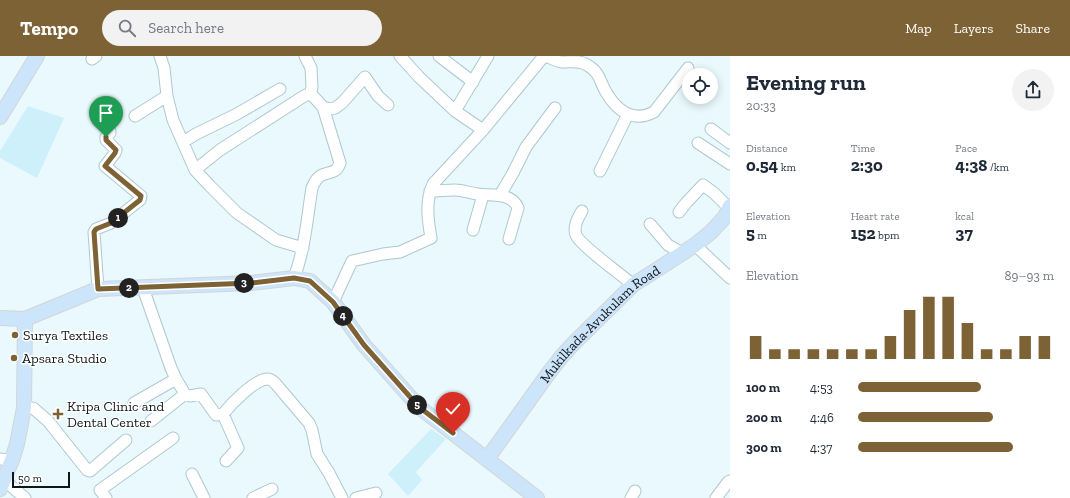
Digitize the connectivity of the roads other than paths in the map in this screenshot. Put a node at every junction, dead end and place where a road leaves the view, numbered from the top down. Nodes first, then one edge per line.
1 (37, 56) edge
2 (160, 56) edge
3 (305, 56) edge
4 (400, 56) edge
5 (439, 56) edge
6 (488, 56) edge
7 (545, 56) edge
8 (682, 76) edge
9 (473, 82) junction
10 (280, 89) dead end
11 (310, 95) junction
12 (167, 96) junction
13 (388, 105) dead end
14 (323, 107) junction
15 (555, 108) dead end
16 (455, 111) junction
17 (628, 114) junction
18 (135, 116) dead end
19 (0, 117) edge
20 (98, 121) dead end
21 (711, 129) dead end
22 (483, 130) junction
23 (183, 142) junction
24 (698, 143) dead end
25 (730, 143) edge
26 (730, 164) edge
27 (195, 170) junction
28 (600, 171) dead end
29 (430, 191) junction
30 (483, 195) junction
31 (500, 195) junction
32 (730, 207) edge
33 (582, 211) dead end
34 (679, 212) dead end
35 (650, 224) dead end
36 (473, 230) dead end
37 (509, 239) dead end
38 (695, 245) junction
39 (303, 248) junction
40 (682, 253) junction
41 (294, 278) junction
42 (730, 278) edge
43 (633, 285) junction
44 (143, 288) junction
45 (98, 289) junction
46 (333, 302) junction
47 (0, 318) edge
48 (25, 320) junction
49 (176, 379) junction
50 (185, 394) junction
51 (134, 403) dead end
52 (24, 408) junction
53 (223, 414) junction
54 (151, 421) dead end
55 (173, 438) dead end
56 (126, 440) dead end
57 (6, 459) edge
58 (487, 459) junction
59 (226, 461) dead end
60 (192, 474) dead end
61 (730, 481) edge
62 (2, 485) edge
63 (272, 489) dead end
64 (376, 493) dead end
65 (25, 498) edge
66 (106, 498) edge
67 (204, 498) edge
68 (253, 498) edge
69 (342, 498) edge
70 (356, 498) edge
71 (537, 498) edge
72 (716, 498) edge

1 - 19 main road
2 - 12 street
3 - 11 street
4 - 16 street
5 - 9 street
6 - 9 street
7 - 17 street
7 - 22 street
8 - 17 street
9 - 16 street
10 - 23 street
11 - 14 street
11 - 27 street
12 - 18 street
12 - 23 street
13 - 14 street
14 - 39 street
15 - 31 street
16 - 22 street
17 - 28 street
20 - 45 street
21 - 25 street
22 - 29 street
23 - 27 street
24 - 26 street
27 - 39 street
29 - 30 street
29 - 46 street
30 - 31 street
30 - 36 street
31 - 37 street
32 - 34 street
32 - 38 main road, Mukilkada-Avukulam Road
33 - 43 street
35 - 40 street
38 - 40 main road, Mukilkada-Avukulam Road
38 - 42 street
39 - 41 street
40 - 43 main road, Mukilkada-Avukulam Road
41 - 44 main road
41 - 46 main road
43 - 58 main road, Mukilkada-Avukulam Road
44 - 45 main road
44 - 49 street
45 - 48 main road
46 - 58 main road
47 - 48 main road
48 - 52 main road
49 - 50 street
49 - 51 street
50 - 53 street
50 - 54 street
52 - 56 street
52 - 57 main road
53 - 59 street
53 - 69 street
55 - 66 street
57 - 62 main road
58 - 71 main road
60 - 67 street
61 - 72 street
62 - 65 street
63 - 68 street
64 - 70 street

